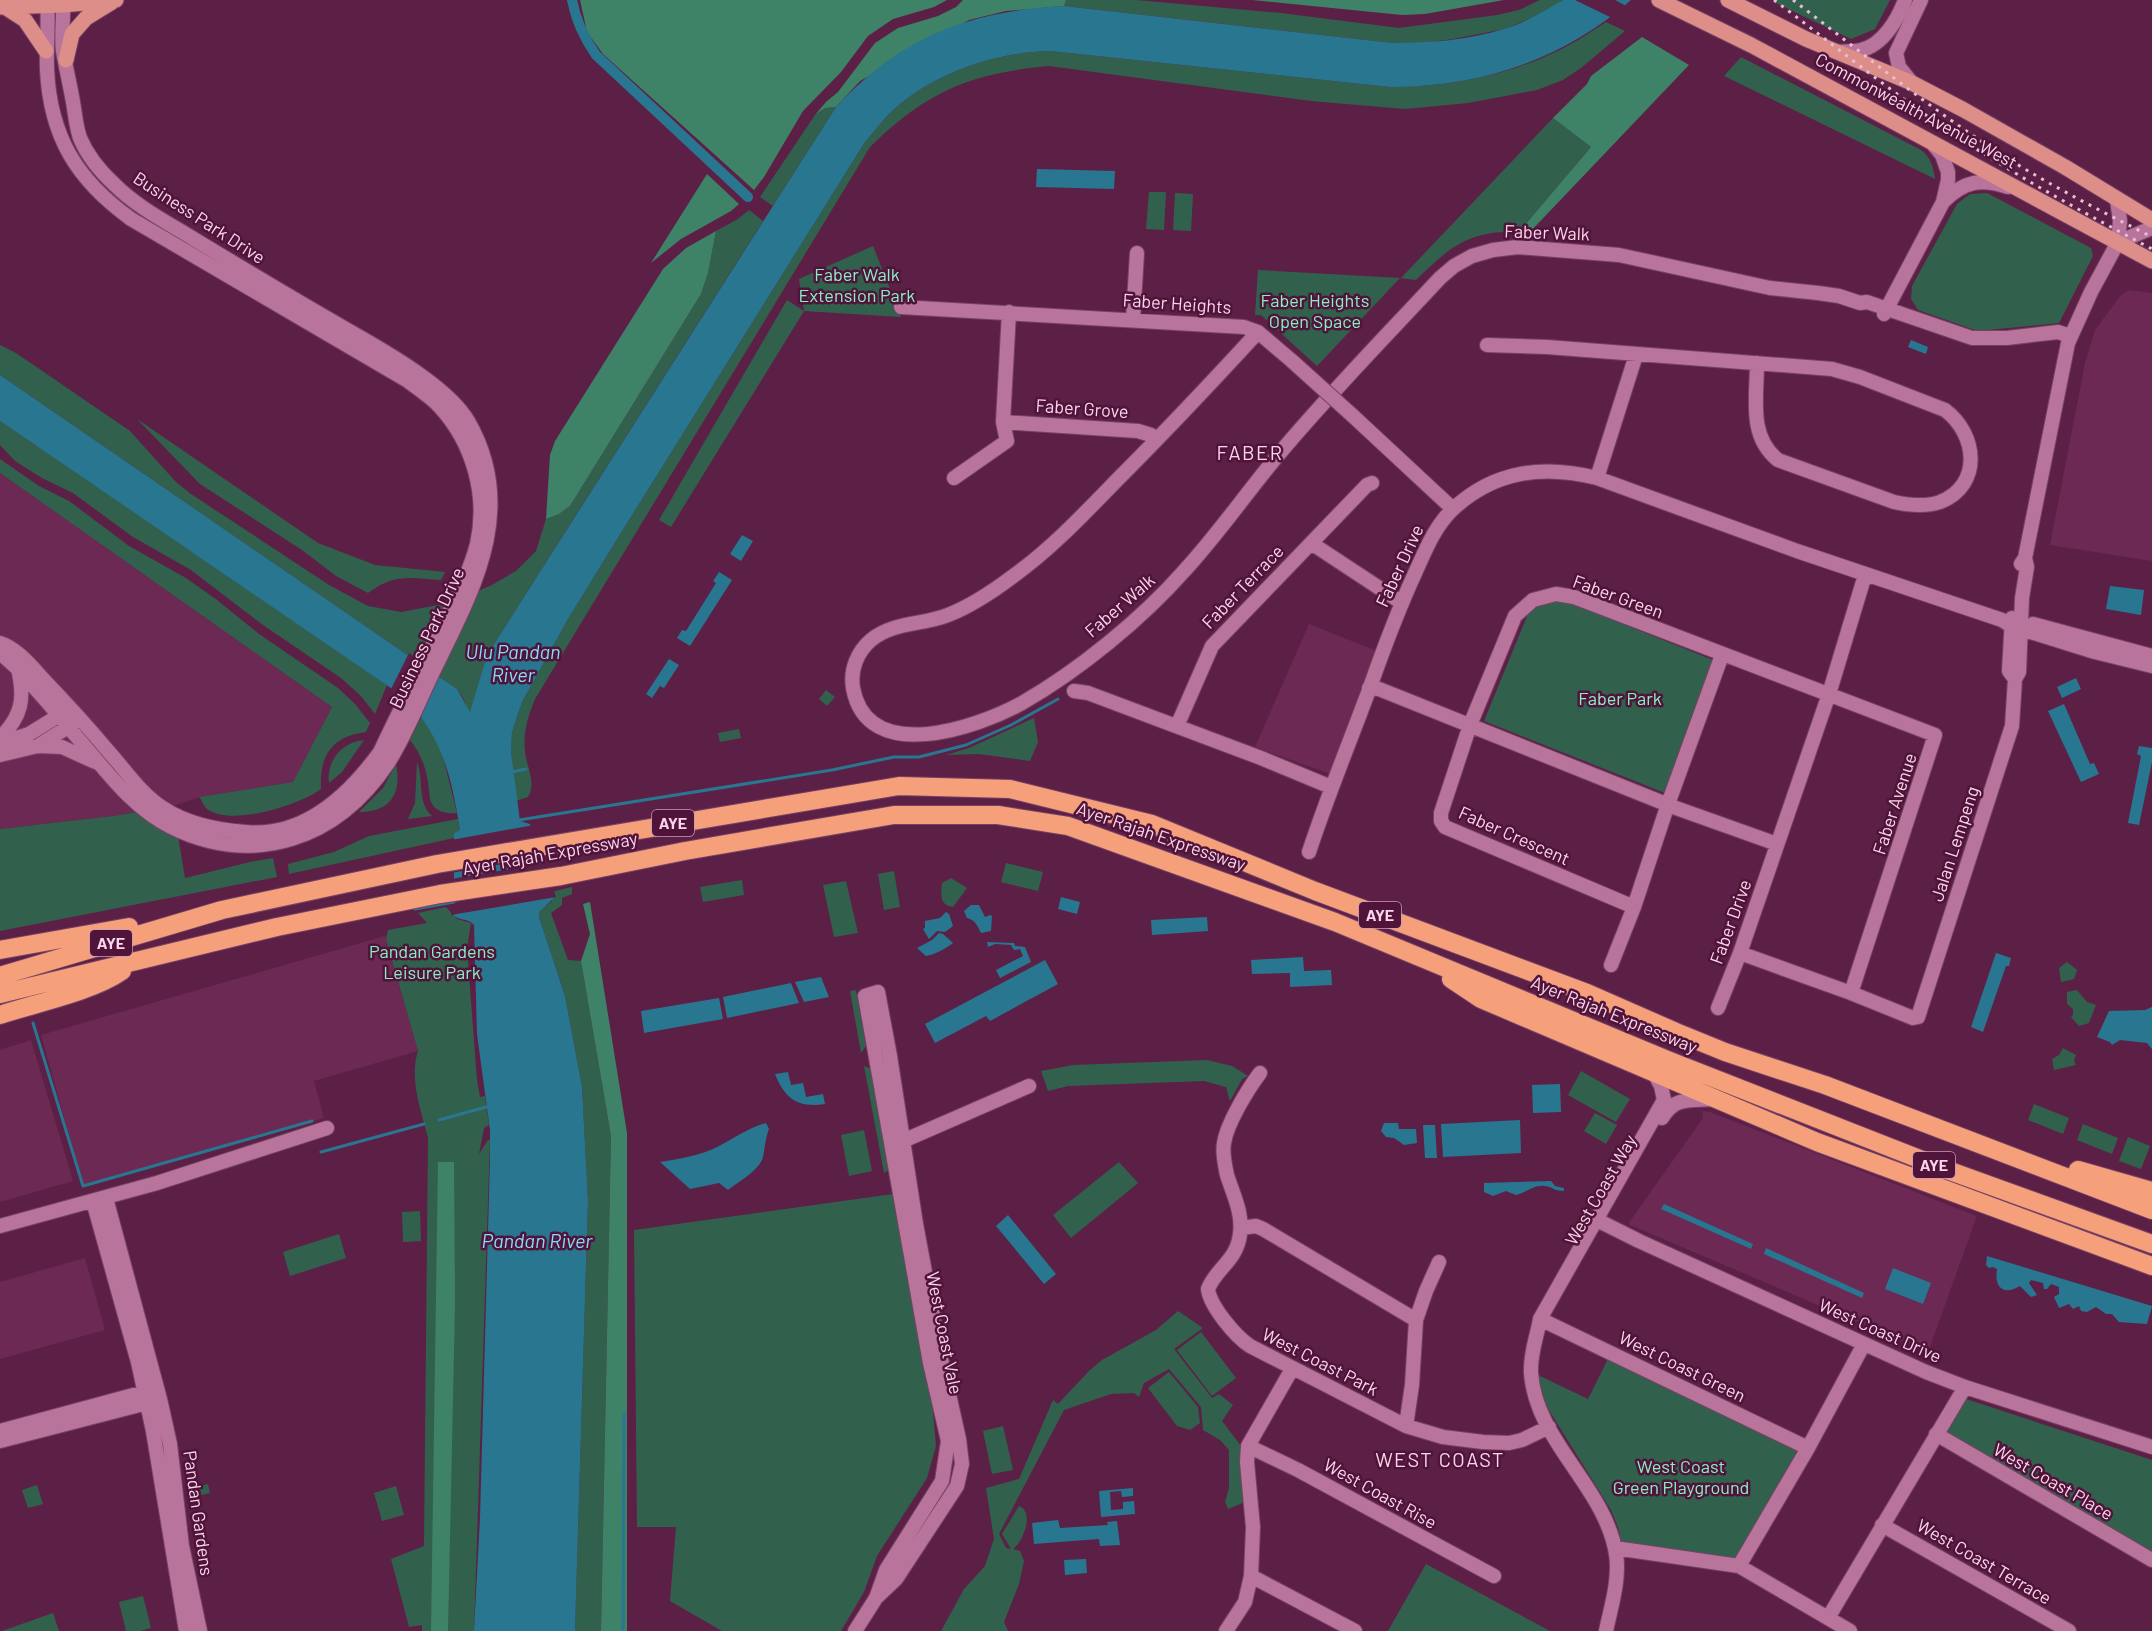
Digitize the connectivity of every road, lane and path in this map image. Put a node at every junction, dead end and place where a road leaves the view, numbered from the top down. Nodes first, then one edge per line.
1 (115, 0) edge
2 (1659, 0) edge
3 (1728, 0) edge
4 (1905, 0) edge
5 (1921, 0) edge
6 (55, 2) edge
7 (2, 7) edge
8 (46, 51) junction
9 (1837, 52) junction
10 (66, 60) junction
11 (1912, 83) junction
12 (1924, 137) junction
13 (2024, 192) junction
14 (2117, 200) junction
15 (1943, 202) junction
16 (2152, 220) edge
17 (2152, 228) edge
18 (2118, 242) junction
19 (1137, 253) dead end
20 (2152, 261) edge
21 (901, 307) dead end
22 (1886, 311) junction
23 (1009, 312) junction
24 (1133, 319) junction
25 (1258, 332) junction
26 (2069, 339) junction
27 (1487, 345) dead end
28 (1636, 355) junction
29 (1757, 363) junction
30 (1003, 422) junction
31 (1156, 441) junction
32 (481, 473) junction
33 (954, 478) dead end
34 (1597, 478) junction
35 (1372, 483) dead end
36 (1453, 509) junction
37 (1311, 543) junction
38 (1865, 575) junction
39 (1402, 603) junction
40 (2013, 623) junction
41 (0, 643) edge
42 (0, 653) edge
43 (1722, 655) junction
44 (2152, 656) edge
45 (2152, 666) edge
46 (18, 669) junction
47 (1369, 688) junction
48 (1074, 691) dead end
49 (1829, 694) junction
50 (64, 712) junction
51 (81, 719) junction
52 (1470, 725) junction
53 (68, 726) junction
54 (1177, 726) junction
55 (0, 738) edge
56 (0, 743) edge
57 (38, 746) junction
58 (0, 755) edge
59 (102, 766) junction
60 (1331, 787) junction
61 (1668, 804) junction
62 (1777, 844) junction
63 (1309, 852) dead end
64 (1634, 907) junction
65 (222, 910) junction
66 (0, 950) edge
67 (1740, 953) junction
68 (1414, 955) junction
69 (133, 962) junction
70 (1611, 965) dead end
71 (0, 975) edge
72 (1851, 993) junction
73 (0, 994) edge
74 (1718, 1008) dead end
75 (0, 1015) edge
76 (884, 1057) dead end
77 (1653, 1071) junction
78 (1260, 1073) dead end
79 (1029, 1086) dead end
80 (1714, 1099) junction
81 (327, 1128) dead end
82 (897, 1143) junction
83 (2055, 1172) junction
84 (2152, 1191) edge
85 (99, 1200) junction
86 (2152, 1210) edge
87 (1601, 1221) junction
88 (0, 1226) edge
89 (1240, 1228) junction
90 (2152, 1244) edge
91 (1439, 1262) dead end
92 (2152, 1266) edge
93 (1416, 1320) junction
94 (1542, 1323) junction
95 (1864, 1344) junction
96 (138, 1362) junction
97 (1292, 1369) junction
98 (1965, 1387) junction
99 (152, 1396) junction
100 (120, 1404) junction
101 (1406, 1426) junction
102 (1549, 1427) junction
103 (0, 1431) edge
104 (153, 1431) junction
105 (1936, 1434) junction
106 (0, 1441) edge
107 (1248, 1446) junction
108 (2152, 1447) edge
109 (1808, 1448) junction
110 (1882, 1525) junction
111 (1615, 1548) junction
112 (2152, 1560) edge
113 (1738, 1566) junction
114 (1251, 1576) junction
115 (1494, 1576) dead end
116 (1828, 1618) junction
117 (186, 1631) edge
118 (200, 1631) edge
119 (855, 1631) edge
120 (1226, 1631) edge
121 (1355, 1631) edge
122 (1606, 1631) edge
123 (1850, 1631) edge
124 (2068, 1631) edge

1 - 6 main road
1 - 10 main road
2 - 12 main road, Commonwealth Avenue West
3 - 9 main road, Commonwealth Avenue West
4 - 9 street
5 - 11 street
6 - 7 main road
6 - 8 street, Business Park Drive
6 - 10 street, Business Park Drive
7 - 8 main road
8 - 32 street, Business Park Drive
9 - 11 main road, Commonwealth Avenue West
10 - 32 street, Business Park Drive
11 - 14 main road, Commonwealth Avenue West
12 - 13 main road, Commonwealth Avenue West
12 - 15 street
13 - 15 street
13 - 18 main road, Commonwealth Avenue West
14 - 16 main road, Commonwealth Avenue West
14 - 18 street, Jalan Lempeng
15 - 22 street
17 - 18 street
18 - 20 main road, Commonwealth Avenue West
18 - 26 street, Jalan Lempeng
19 - 24 street
21 - 23 street, Faber Heights
22 - 26 street, Faber Walk
22 - 31 street, Faber Walk
23 - 24 street, Faber Heights
23 - 30 street
24 - 25 street, Faber Heights
25 - 31 street, Faber Walk
25 - 36 street, Faber Heights, bridge
26 - 40 street, Jalan Lempeng
27 - 28 street
28 - 29 street
28 - 34 street
29 - 29 street
30 - 31 street, Faber Grove
30 - 33 street
32 - 51 street, Business Park Drive
32 - 59 street, Business Park Drive
34 - 36 street, Faber Drive
34 - 38 street, Faber Drive
35 - 37 street, Faber Terrace
36 - 39 street, Faber Drive
37 - 39 street, Faber Terrace
37 - 54 street, Faber Terrace
38 - 40 street, Faber Drive
38 - 49 street, Faber Drive
39 - 47 street, Faber Drive
40 - 44 street
40 - 45 street
40 - 72 street, Jalan Lempeng
41 - 50 street
42 - 46 street
43 - 49 street, Faber Green
43 - 52 street, Faber Green
43 - 61 street
46 - 50 street
46 - 55 street
47 - 52 street
47 - 60 street, Faber Drive
48 - 54 street
49 - 62 street, Faber Drive
49 - 72 street, Faber Avenue
50 - 51 street, Business Park Drive
50 - 53 street, Business Park Drive
50 - 56 street
51 - 53 street
52 - 61 street
52 - 64 street, Faber Crescent
53 - 57 street
53 - 59 street, Business Park Drive
54 - 60 street
57 - 58 street
57 - 59 street
60 - 63 street, Faber Drive
61 - 62 street
61 - 64 street
62 - 67 street, Faber Drive
64 - 70 street
65 - 66 highway
65 - 71 highway, Ayer Rajah Expressway / AYE
65 - 83 highway, Ayer Rajah Expressway / AYE
67 - 72 street
67 - 74 street, Faber Drive
68 - 69 highway, Ayer Rajah Expressway / AYE
68 - 77 highway
68 - 90 highway, Ayer Rajah Expressway / AYE
69 - 73 highway, Ayer Rajah Expressway / AYE
69 - 75 highway
76 - 82 street, West Coast Vale
77 - 80 highway
77 - 87 street, West Coast Way
78 - 89 street, West Coast Park
79 - 82 street
80 - 87 street, West Coast Way
80 - 92 highway
81 - 85 street
82 - 119 street, West Coast Vale
83 - 84 highway
83 - 86 highway, Ayer Rajah Expressway / AYE
85 - 88 street
85 - 96 street, Pandan Gardens
85 - 99 street, Pandan Gardens
87 - 94 street, West Coast Way
87 - 95 street, West Coast Drive
89 - 93 street
89 - 97 street, West Coast Park
91 - 93 street
93 - 101 street
94 - 102 street, West Coast Way
94 - 109 street, West Coast Green
95 - 98 street, West Coast Drive
95 - 109 street
96 - 99 street, Pandan Gardens
96 - 100 street
97 - 101 street, West Coast Park
97 - 107 street
98 - 105 street
98 - 108 street, West Coast Drive
99 - 100 street
99 - 104 street, Pandan Gardens
99 - 118 street, Pandan Gardens
100 - 103 street
100 - 104 street
100 - 106 street
101 - 102 street, West Coast Park
102 - 111 street, West Coast Way
104 - 117 street, Pandan Gardens
105 - 110 street
105 - 112 street, West Coast Place
107 - 114 street
107 - 115 street, West Coast Rise
109 - 113 street
110 - 116 street
110 - 124 street, West Coast Terrace
111 - 113 street
111 - 122 street, West Coast Way
113 - 116 street
114 - 120 street
114 - 121 street
116 - 123 street

